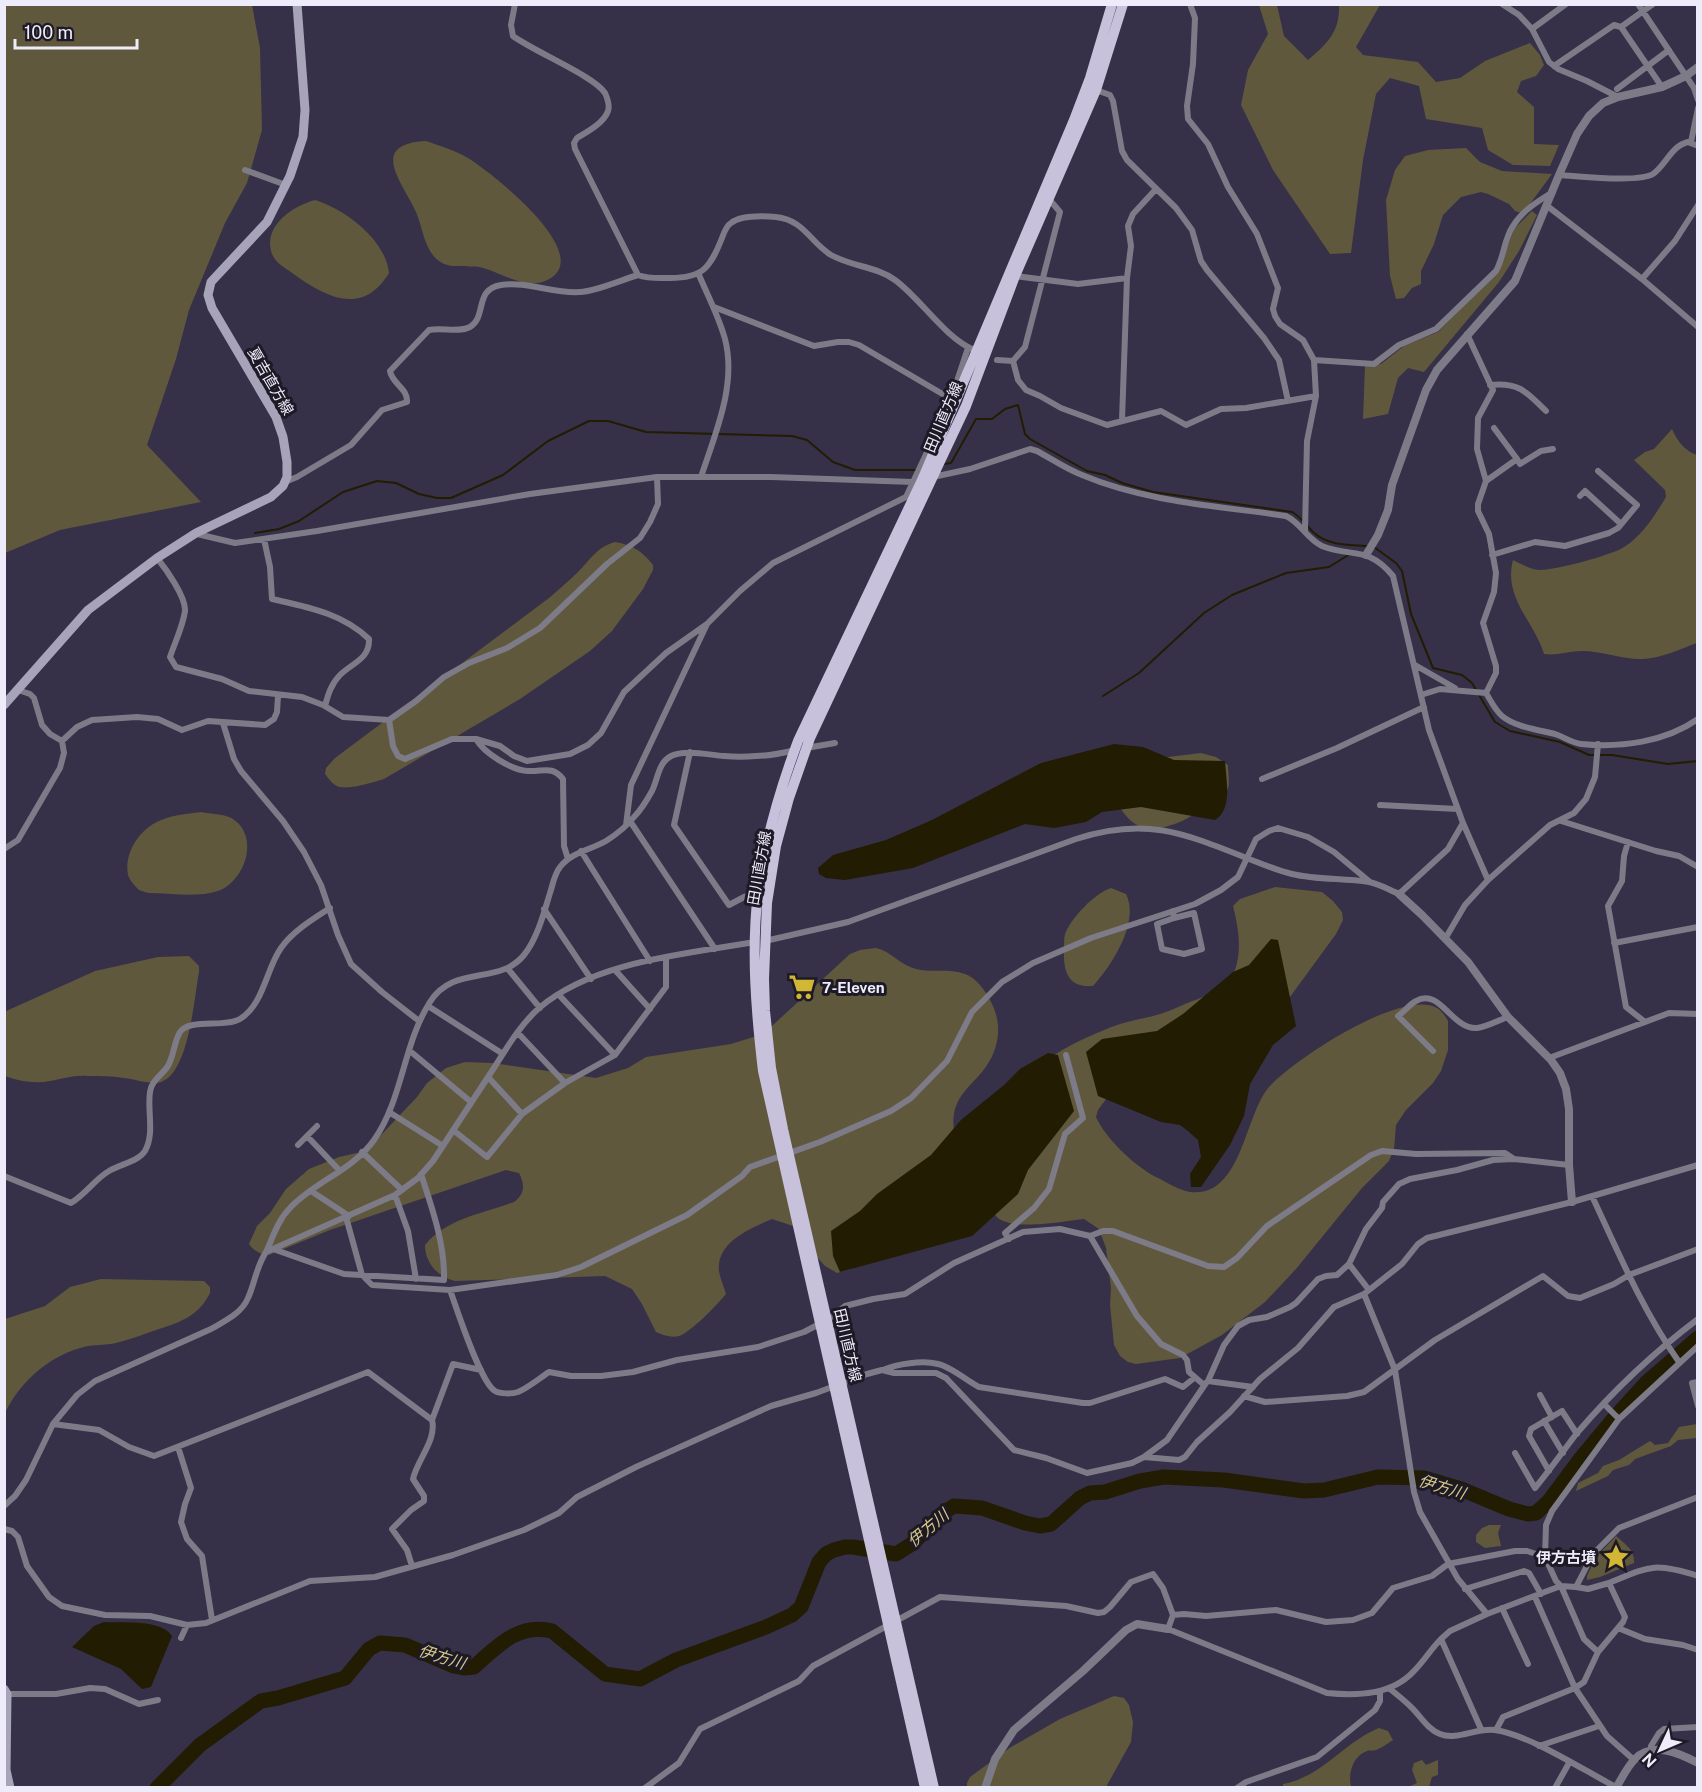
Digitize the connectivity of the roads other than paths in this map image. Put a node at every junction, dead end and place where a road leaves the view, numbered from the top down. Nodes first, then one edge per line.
1 (297, 4) edge
2 (515, 4) edge
3 (1112, 4) edge
4 (1123, 4) edge
5 (1190, 4) edge
6 (1502, 4) edge
7 (1566, 4) edge
8 (1638, 4) edge
9 (1653, 4) edge
10 (1643, 12) junction
11 (1621, 27) junction
12 (1532, 29) junction
13 (1669, 50) junction
14 (1648, 65) junction
15 (1554, 66) junction
16 (1698, 67) edge
17 (1686, 76) junction
18 (1662, 87) junction
19 (1096, 90) junction
20 (1617, 93) junction
21 (1698, 100) edge
22 (1698, 108) edge
23 (1694, 144) edge
24 (245, 170) dead end
25 (1559, 175) junction
26 (286, 185) junction
27 (1156, 189) junction
28 (1553, 192) junction
29 (1049, 199) junction
30 (1546, 205) junction
31 (1698, 205) edge
32 (638, 275) junction
33 (699, 275) junction
34 (1015, 276) junction
35 (1127, 278) junction
36 (1642, 279) junction
37 (714, 307) junction
38 (1698, 327) edge
39 (1467, 334) junction
40 (998, 360) dead end
41 (1314, 360) junction
42 (1013, 361) junction
43 (1490, 385) junction
44 (1316, 396) junction
45 (951, 399) junction
46 (1288, 401) junction
47 (1546, 411) dead end
48 (1122, 420) junction
49 (1494, 428) dead end
50 (1553, 449) dead end
51 (1517, 459) junction
52 (1598, 471) dead end
53 (657, 477) junction
54 (701, 477) junction
55 (933, 477) junction
56 (1486, 481) junction
57 (285, 482) junction
58 (913, 482) junction
59 (1580, 496) dead end
60 (1621, 524) junction
61 (1305, 530) junction
62 (196, 533) junction
63 (264, 539) junction
64 (1367, 553) junction
65 (1492, 555) junction
66 (157, 558) junction
67 (707, 624) junction
68 (1414, 664) junction
69 (18, 690) junction
70 (1461, 691) junction
71 (1485, 693) junction
72 (1421, 695) junction
73 (278, 696) junction
74 (4, 705) edge
75 (325, 706) junction
76 (1424, 707) junction
77 (1698, 719) edge
78 (389, 720) junction
79 (224, 723) junction
80 (476, 739) junction
81 (62, 741) junction
82 (835, 743) dead end
83 (1598, 747) junction
84 (690, 752) junction
85 (1262, 779) dead end
86 (1380, 805) dead end
87 (1457, 809) junction
88 (1561, 821) junction
89 (628, 823) junction
90 (1463, 823) junction
91 (1628, 842) junction
92 (4, 849) edge
93 (581, 851) junction
94 (1247, 858) junction
95 (568, 859) junction
96 (1698, 867) edge
97 (1488, 880) junction
98 (1370, 882) junction
99 (758, 893) junction
100 (1399, 894) junction
101 (330, 908) junction
102 (544, 909) junction
103 (1173, 914) junction
104 (1698, 927) edge
105 (1445, 939) junction
106 (761, 942) junction
107 (1614, 943) junction
108 (715, 949) junction
109 (666, 958) junction
110 (650, 961) junction
111 (508, 969) junction
112 (615, 970) junction
113 (591, 979) junction
114 (559, 995) junction
115 (428, 1006) junction
116 (540, 1008) junction
117 (650, 1009) junction
118 (1698, 1014) edge
119 (1508, 1017) junction
120 (419, 1021) junction
121 (1645, 1022) junction
122 (518, 1033) junction
123 (410, 1051) junction
124 (1433, 1051) dead end
125 (503, 1054) junction
126 (615, 1055) junction
127 (1066, 1055) dead end
128 (1549, 1058) junction
129 (488, 1077) junction
130 (566, 1083) junction
131 (471, 1102) junction
132 (389, 1112) junction
133 (522, 1114) junction
134 (317, 1126) dead end
135 (453, 1130) junction
136 (307, 1136) junction
137 (298, 1144) dead end
138 (443, 1146) junction
139 (362, 1152) junction
140 (1514, 1159) junction
141 (1569, 1165) junction
142 (1698, 1165) edge
143 (340, 1171) junction
144 (421, 1174) junction
145 (4, 1176) edge
146 (402, 1190) junction
147 (311, 1191) junction
148 (395, 1195) junction
149 (1592, 1196) junction
150 (1572, 1202) junction
151 (348, 1216) junction
152 (1090, 1236) junction
153 (1009, 1239) junction
154 (273, 1249) junction
155 (1698, 1249) edge
156 (266, 1252) junction
157 (1349, 1264) junction
158 (362, 1275) junction
159 (1629, 1275) junction
160 (416, 1279) junction
161 (450, 1290) junction
162 (1367, 1292) junction
163 (1698, 1319) edge
164 (823, 1322) junction
165 (1666, 1345) junction
166 (1698, 1346) edge
167 (1678, 1361) junction
168 (481, 1370) junction
169 (882, 1370) junction
170 (1395, 1370) junction
171 (1194, 1378) junction
172 (1698, 1382) edge
173 (1206, 1383) junction
174 (1253, 1387) junction
175 (1540, 1395) dead end
176 (1244, 1396) junction
177 (1607, 1406) junction
178 (1698, 1406) edge
179 (1552, 1417) junction
180 (1618, 1418) junction
181 (432, 1420) junction
182 (1545, 1421) junction
183 (53, 1424) junction
184 (1576, 1434) junction
185 (178, 1447) junction
186 (1515, 1453) dead end
187 (1563, 1454) junction
188 (1144, 1458) junction
189 (1549, 1471) junction
190 (1698, 1497) edge
191 (4, 1506) edge
192 (4, 1529) edge
193 (1545, 1557) junction
194 (1448, 1564) junction
195 (412, 1566) junction
196 (1698, 1576) edge
197 (1609, 1583) junction
198 (1561, 1586) junction
199 (1576, 1587) junction
200 (1465, 1589) junction
201 (1538, 1595) junction
202 (1502, 1608) junction
203 (1487, 1614) junction
204 (1173, 1615) junction
205 (212, 1620) junction
206 (891, 1623) junction
207 (187, 1625) junction
208 (1618, 1628) junction
209 (1168, 1629) junction
210 (181, 1638) dead end
211 (1441, 1639) junction
212 (1698, 1650) edge
213 (1598, 1652) junction
214 (1528, 1664) dead end
215 (1389, 1688) junction
216 (1575, 1688) junction
217 (6, 1691) edge
218 (1380, 1692) junction
219 (158, 1701) dead end
220 (1599, 1726) junction
221 (1698, 1727) edge
222 (1481, 1729) junction
223 (1496, 1730) junction
224 (1539, 1746) junction
225 (1654, 1750) junction
226 (1634, 1760) junction
227 (1569, 1762) junction
228 (1698, 1763) edge
229 (5, 1769) edge
230 (1616, 1787) edge
231 (10, 1788) edge
232 (645, 1788) edge
233 (925, 1788) edge
234 (934, 1788) edge
235 (985, 1788) edge
236 (1237, 1788) edge
237 (1555, 1788) edge

1 - 26 main road, 夏吉直方線
2 - 32 street
3 - 99 main road, 田川直方線
4 - 19 main road, 田川直方線
5 - 41 street
6 - 12 street
7 - 12 street
8 - 10 street
9 - 10 street
10 - 11 street
10 - 13 street
11 - 14 street
11 - 15 street
12 - 15 street
13 - 14 street
13 - 17 street
14 - 18 street
14 - 20 street
15 - 20 street
16 - 17 street
17 - 18 street
17 - 21 street
18 - 20 street
19 - 27 street
19 - 29 main road, 田川直方線
20 - 25 street
22 - 23 street
23 - 25 street
24 - 26 street
25 - 28 street
26 - 57 main road, 夏吉直方線
27 - 35 street
27 - 46 street
28 - 30 street
28 - 41 street
29 - 34 main road, 田川直方線
29 - 42 street
30 - 36 street
30 - 39 street
31 - 36 street
32 - 33 street
32 - 57 street
33 - 37 street
33 - 45 street
34 - 35 street
34 - 55 main road, 田川直方線
35 - 48 street
36 - 38 street
37 - 45 street
37 - 54 street
39 - 43 street
39 - 64 street
40 - 42 street
41 - 44 street
42 - 48 street
43 - 47 street
43 - 56 street
44 - 46 street
44 - 61 street
45 - 58 street
46 - 48 street
49 - 51 street
50 - 51 street
51 - 56 street
52 - 60 street
53 - 54 street
53 - 63 street
53 - 78 street
54 - 58 street
55 - 61 street
55 - 106 main road, 田川直方線
56 - 65 street
57 - 62 main road
58 - 67 street
59 - 60 street
60 - 65 street
61 - 64 street
62 - 63 street
62 - 66 main road
63 - 75 street
64 - 68 street
65 - 71 street
66 - 69 main road
66 - 73 street
67 - 80 street
67 - 89 street
68 - 70 street
68 - 72 street
69 - 74 main road
69 - 81 street
70 - 71 street
70 - 72 street
71 - 83 street
72 - 76 street
73 - 75 street
73 - 79 street
75 - 78 street
76 - 85 street
76 - 87 street
77 - 83 street
78 - 80 street
79 - 81 street
79 - 101 street
80 - 95 street
81 - 92 street
82 - 84 street
83 - 88 street
84 - 89 street
84 - 99 street
86 - 87 street
87 - 90 street
88 - 91 street
88 - 97 street
89 - 93 street
89 - 108 street
90 - 97 street
90 - 100 street
91 - 96 street
91 - 107 street
93 - 95 street
93 - 110 street
94 - 98 street
94 - 98 street
94 - 103 street
94 - 106 street
95 - 102 street
97 - 105 street
98 - 100 street
99 - 106 main road, 田川直方線
100 - 105 street
101 - 120 street
101 - 145 street
102 - 111 street
102 - 113 street
103 - 103 street
103 - 161 street
104 - 107 street
105 - 119 street
106 - 108 street
106 - 164 main road, 田川直方線
107 - 121 street
108 - 109 street
109 - 110 street
109 - 117 street
110 - 112 street
111 - 115 street
111 - 116 street
112 - 113 street
112 - 117 street
113 - 114 street
114 - 116 street
114 - 126 street
115 - 120 street
115 - 125 street
116 - 122 street
117 - 126 street
118 - 121 street
119 - 124 street
119 - 128 street
120 - 123 street
121 - 128 street
122 - 125 street
122 - 130 street
123 - 131 street
123 - 132 street
125 - 129 street
126 - 130 street
127 - 153 street
128 - 141 street
129 - 131 street
129 - 133 street
130 - 133 street
131 - 135 street
132 - 138 street
132 - 139 street
133 - 135 street
134 - 136 street
135 - 138 street
136 - 137 street
136 - 143 street
138 - 144 street
139 - 143 street
139 - 146 street
140 - 141 street
140 - 152 street
140 - 157 street
141 - 150 street
142 - 149 street
143 - 147 street
144 - 146 street
144 - 160 street
146 - 148 street
147 - 151 street
147 - 156 street
148 - 151 street
148 - 160 street
149 - 150 street
149 - 159 street
150 - 162 street
151 - 154 street
151 - 158 street
152 - 153 street
152 - 171 street
153 - 164 street
154 - 156 street
154 - 158 street
155 - 159 street
156 - 183 street
157 - 162 street
157 - 173 street
158 - 160 street
158 - 161 street
159 - 165 street
159 - 170 street
161 - 168 street
162 - 170 street
162 - 174 street
163 - 165 street
164 - 168 street
164 - 206 main road, 田川直方線
165 - 167 street
165 - 177 street
166 - 167 street
167 - 180 street
168 - 181 street
169 - 171 street
169 - 188 street
169 - 195 street
170 - 176 street
170 - 194 street
171 - 173 street
172 - 178 street
173 - 174 street
173 - 188 street
174 - 176 street
175 - 179 street
176 - 188 street
177 - 180 street
177 - 184 street
179 - 182 street
179 - 184 street
180 - 193 street
181 - 185 street
181 - 195 street
182 - 187 street
182 - 189 street
183 - 185 street
183 - 191 street
184 - 187 street
185 - 205 street
186 - 189 street
187 - 189 street
190 - 199 street
192 - 207 street
193 - 194 street
193 - 198 street
194 - 200 street
194 - 204 street
195 - 205 street
196 - 197 street
197 - 199 street
197 - 208 street
198 - 199 street
198 - 201 street
198 - 213 street
200 - 201 street
200 - 203 street
201 - 202 street
201 - 216 street
202 - 203 street
202 - 214 street
203 - 211 street
204 - 206 street
204 - 209 street
205 - 207 street
206 - 232 street
206 - 233 main road, 田川直方線
206 - 234 main road, 田川直方線
207 - 210 street
208 - 212 street
208 - 213 street
209 - 218 street
209 - 235 street
211 - 215 street
211 - 222 street
213 - 216 street
215 - 218 street
215 - 222 street
216 - 220 street
216 - 223 street
217 - 219 street
217 - 229 main road
218 - 236 street
220 - 224 street
220 - 226 street
221 - 225 street
222 - 223 street
223 - 224 street
224 - 227 street
225 - 226 street
225 - 228 street
226 - 230 street
227 - 230 street
227 - 237 street
229 - 231 main road

